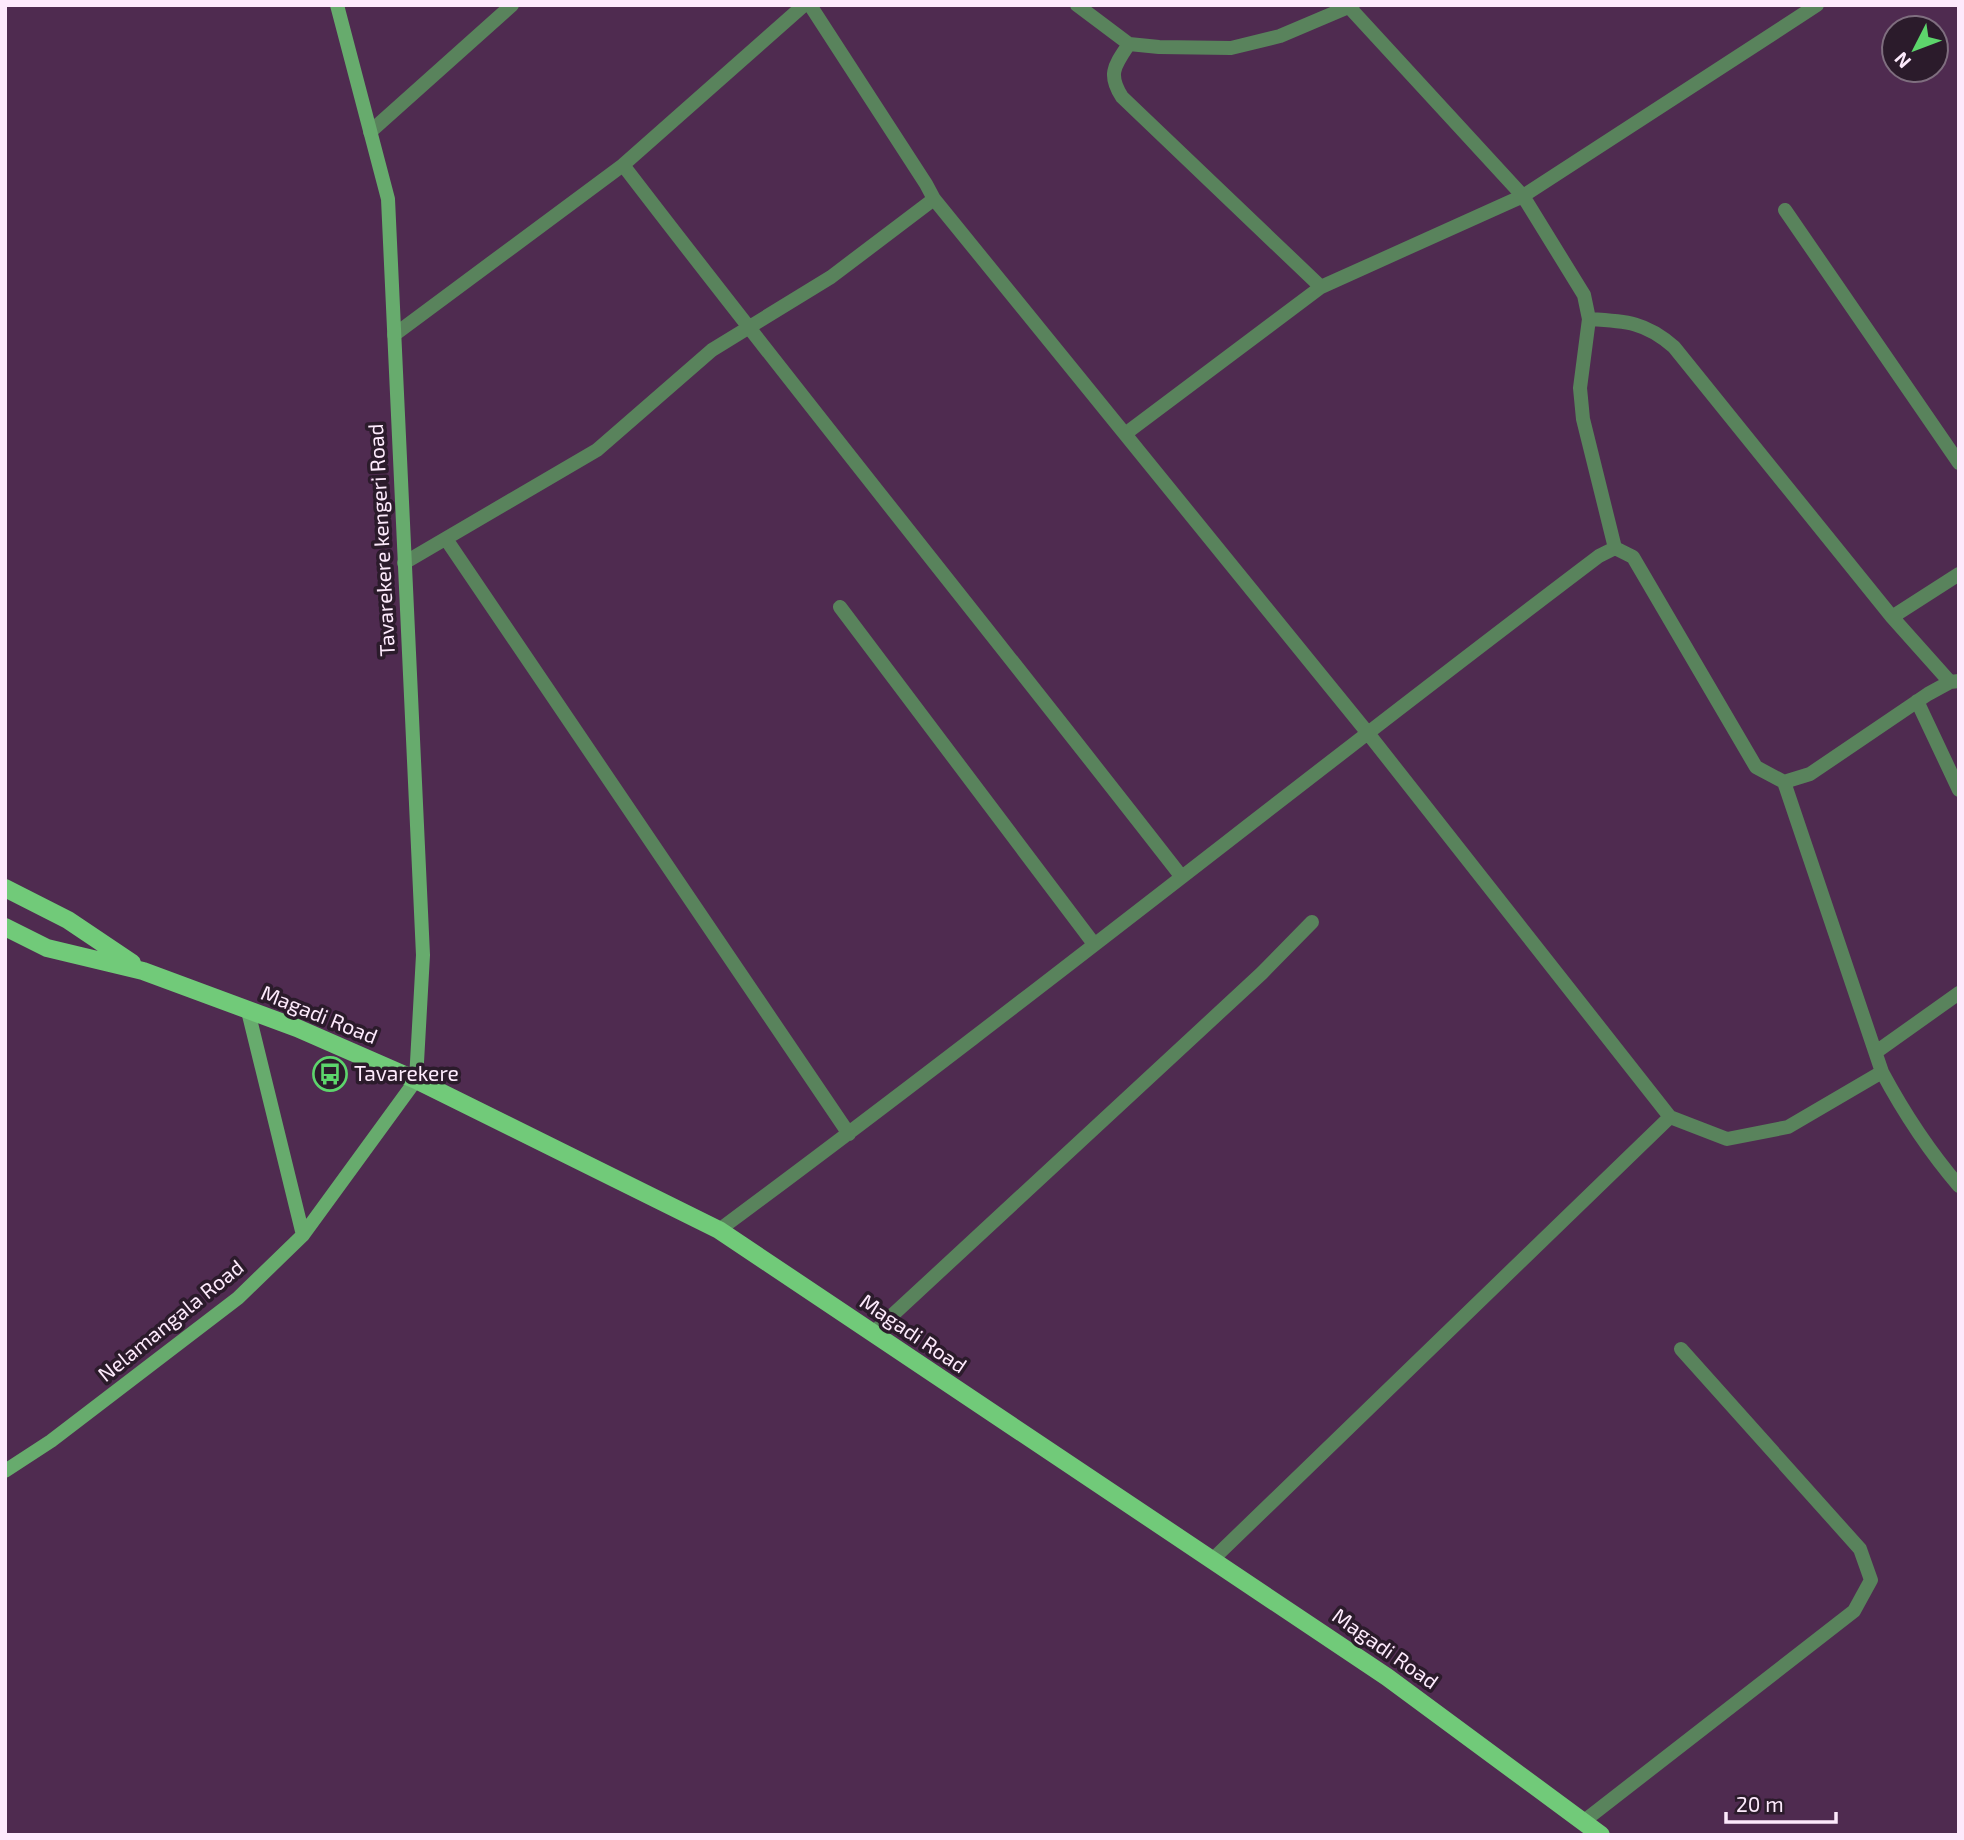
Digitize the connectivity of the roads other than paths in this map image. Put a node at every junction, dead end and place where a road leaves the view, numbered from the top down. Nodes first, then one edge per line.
1 (337, 5) edge
2 (512, 5) edge
3 (804, 5) edge
4 (810, 5) edge
5 (1077, 5) edge
6 (1817, 5) edge
7 (1351, 6) edge
8 (1129, 44) junction
9 (370, 132) junction
10 (623, 165) junction
11 (1523, 196) junction
12 (934, 199) junction
13 (1785, 210) dead end
14 (1321, 287) junction
15 (1590, 319) junction
16 (748, 328) junction
17 (394, 335) junction
18 (1125, 433) junction
19 (1959, 463) edge
20 (446, 539) junction
21 (1615, 548) junction
22 (404, 563) junction
23 (1959, 574) edge
24 (841, 607) dead end
25 (1892, 617) junction
26 (1954, 681) edge
27 (1917, 701) junction
28 (1367, 732) junction
29 (1784, 782) junction
30 (1959, 790) edge
31 (1181, 876) junction
32 (5, 888) edge
33 (1312, 922) dead end
34 (5, 927) edge
35 (1094, 944) junction
36 (144, 971) junction
37 (1959, 993) edge
38 (248, 1011) junction
39 (1875, 1052) junction
40 (1882, 1072) junction
41 (416, 1080) junction
42 (1670, 1117) junction
43 (849, 1134) junction
44 (1959, 1186) edge
45 (719, 1230) junction
46 (303, 1235) junction
47 (872, 1334) junction
48 (1681, 1349) dead end
49 (5, 1471) edge
50 (1212, 1560) junction
51 (1584, 1821) junction
52 (1601, 1835) edge

1 - 9 main road, Tavarekere kengeri Road
2 - 9 street
3 - 10 street
4 - 12 street
5 - 8 street
6 - 11 street
7 - 8 street
7 - 11 street
8 - 14 street
9 - 17 main road, Tavarekere kengeri Road
10 - 16 street
10 - 17 street
11 - 14 street
11 - 15 street
12 - 16 street
12 - 18 street
13 - 19 street
14 - 18 street
15 - 21 street
15 - 25 street
16 - 20 street
16 - 31 street
17 - 22 main road, Tavarekere kengeri Road
18 - 28 street
20 - 22 street
20 - 43 street
21 - 28 street
21 - 29 street
22 - 41 main road, Tavarekere kengeri Road
23 - 25 street
24 - 35 street
25 - 26 street
26 - 27 street
27 - 29 street
27 - 30 street
28 - 31 street
28 - 42 street
29 - 39 street
31 - 35 street
32 - 36 main road, Magadi Road
33 - 47 street
34 - 36 main road, Magadi Road
35 - 43 street
36 - 38 main road, Magadi Road
37 - 39 street
38 - 41 main road, Magadi Road
38 - 46 main road
39 - 40 street
40 - 42 street
40 - 44 street
41 - 45 main road, Magadi Road
41 - 46 main road, Nelamangala Road
42 - 50 street
43 - 45 street
45 - 47 main road, Magadi Road
46 - 49 main road, Nelamangala Road
47 - 50 main road, Magadi Road
48 - 51 street
50 - 51 main road, Magadi Road
51 - 52 main road, Magadi Road

